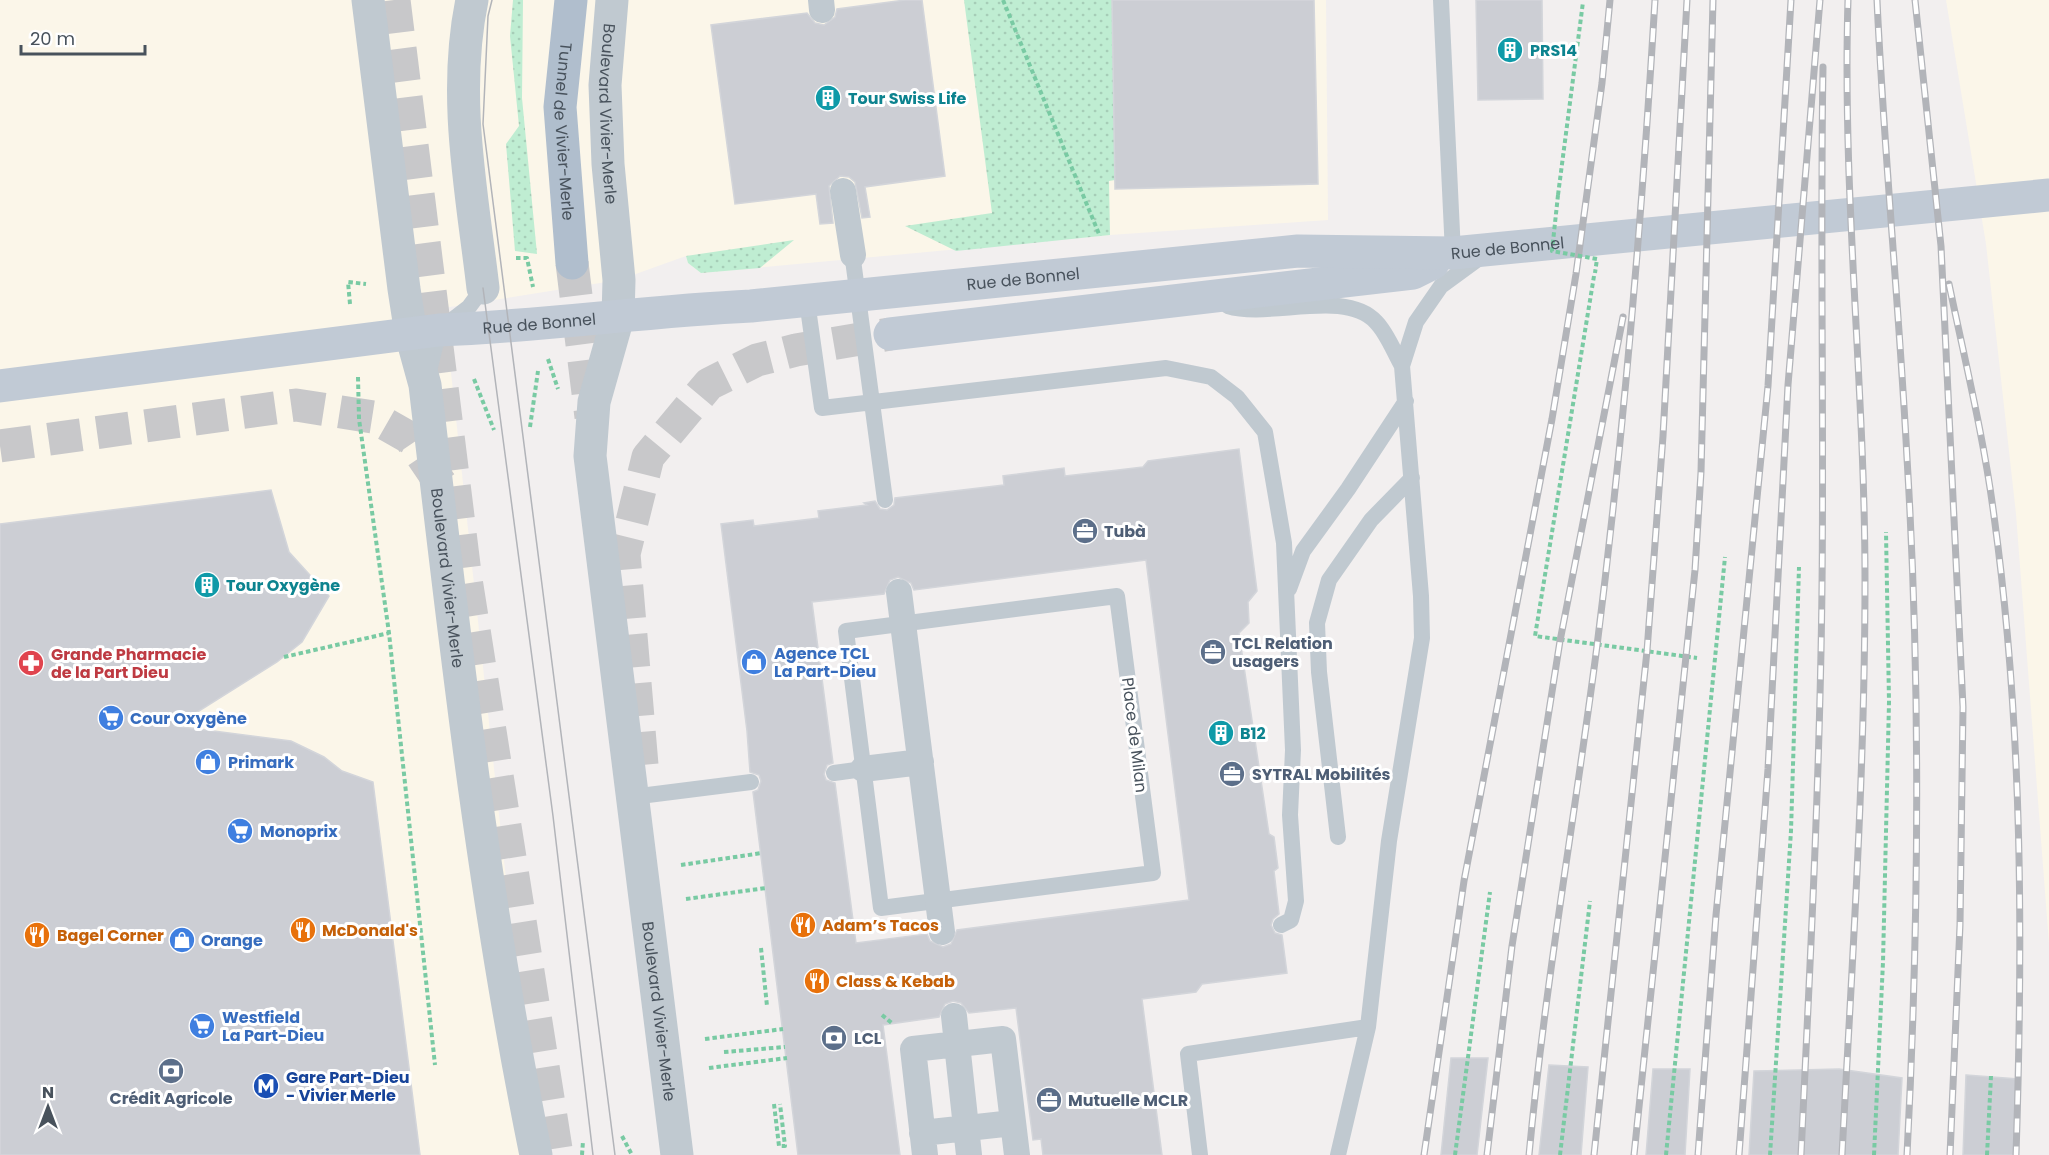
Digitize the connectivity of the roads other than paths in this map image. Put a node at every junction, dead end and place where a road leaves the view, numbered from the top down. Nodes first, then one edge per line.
1 (368, 0) edge
2 (472, 0) edge
3 (571, 0) edge
4 (612, 0) edge
5 (1441, 0) edge
6 (843, 191) dead end
7 (2049, 195) edge
8 (1491, 248) junction
9 (1454, 253) junction
10 (853, 257) joint
11 (572, 263) tunnel mouth
12 (483, 288) joint
13 (858, 295) junction
14 (1198, 297) junction
15 (807, 301) junction
16 (618, 317) junction
17 (425, 332) junction
18 (890, 334) tunnel mouth
19 (1402, 366) junction
20 (0, 386) edge
21 (1406, 401) junction
22 (872, 403) junction
23 (1412, 478) junction
24 (885, 500) dead end
25 (899, 592) dead end
26 (1285, 601) junction
27 (903, 624) junction
28 (921, 762) junction
29 (863, 769) junction
30 (834, 772) dead end
31 (751, 782) dead end
32 (632, 797) junction
33 (1338, 837) dead end
34 (938, 901) junction
35 (1281, 925) dead end
36 (942, 932) dead end
37 (954, 1016) dead end
38 (1368, 1027) junction
39 (957, 1044) junction
40 (1013, 1123) junction
41 (967, 1129) junction
42 (924, 1144) edge
43 (536, 1155) edge
44 (676, 1155) edge
45 (969, 1155) edge
46 (1017, 1155) edge
47 (1200, 1155) edge
48 (1338, 1155) edge

1 - 17 street, Boulevard Vivier-Merle
2 - 12 street
3 - 11 main road, Tunnel de Vivier-Merle
4 - 16 street, Boulevard Vivier-Merle
5 - 9 lane
6 - 10 street
7 - 8 main road, Rue de Bonnel
8 - 9 main road, Rue de Bonnel
8 - 19 lane
9 - 13 main road, Rue de Bonnel
9 - 14 main road
10 - 13 lane
12 - 17 lane
13 - 15 main road, Rue de Bonnel
13 - 22 lane
14 - 18 main road
14 - 19 lane
15 - 16 main road, Rue de Bonnel
15 - 22 lane
16 - 17 main road, Rue de Bonnel
16 - 32 street, Boulevard Vivier-Merle
17 - 20 main road, Rue de Bonnel
17 - 43 street, Boulevard Vivier-Merle
19 - 21 lane
21 - 23 lane
21 - 26 lane
22 - 24 lane
22 - 26 lane
23 - 33 lane
23 - 38 lane
25 - 27 street
26 - 35 lane
27 - 28 street
27 - 29 lane, Place de Milan
27 - 34 lane, Place de Milan
28 - 29 street
28 - 34 street
29 - 30 lane
29 - 34 lane, Place de Milan
31 - 32 lane
32 - 44 street, Boulevard Vivier-Merle
34 - 36 street
37 - 39 street
38 - 47 lane
38 - 48 lane
39 - 40 street
39 - 41 street
39 - 42 street
40 - 41 street
40 - 46 street
41 - 42 street
41 - 45 street

